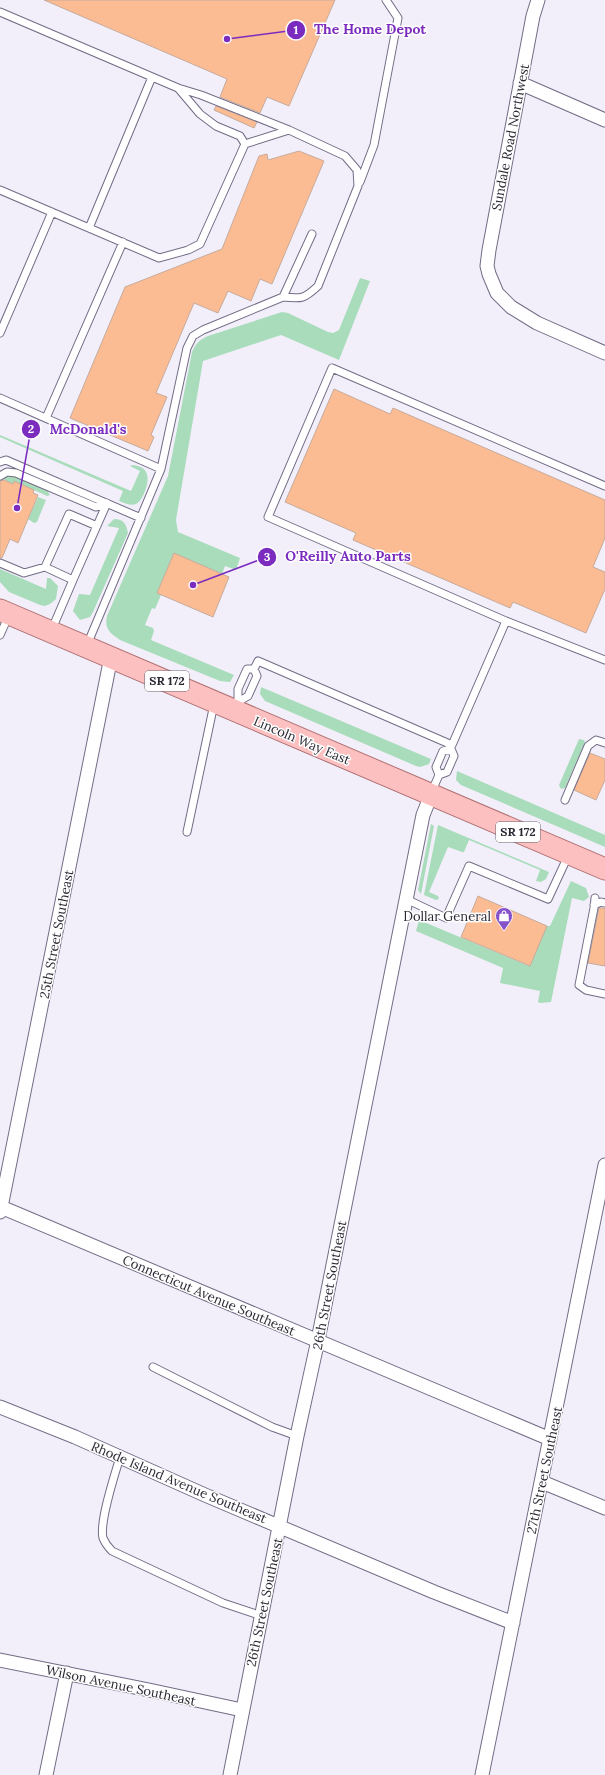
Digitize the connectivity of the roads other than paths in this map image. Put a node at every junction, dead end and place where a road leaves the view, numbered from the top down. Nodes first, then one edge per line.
1 (386, 0) edge
2 (538, 0) edge
3 (0, 12) edge
4 (152, 77) junction
5 (520, 83) junction
6 (178, 88) junction
7 (605, 120) edge
8 (289, 130) junction
9 (245, 144) junction
10 (358, 186) junction
11 (0, 190) edge
12 (52, 212) junction
13 (89, 228) junction
14 (312, 234) dead end
15 (123, 242) junction
16 (283, 297) junction
17 (0, 333) edge
18 (605, 353) edge
19 (0, 398) edge
20 (46, 418) junction
21 (0, 462) edge
22 (161, 469) junction
23 (0, 476) edge
24 (605, 486) edge
25 (107, 503) junction
26 (141, 518) junction
27 (97, 526) junction
28 (0, 563) edge
29 (45, 567) junction
30 (73, 580) junction
31 (4, 612) edge
32 (506, 621) junction
33 (51, 632) junction
34 (0, 635) edge
35 (86, 647) junction
36 (111, 657) junction
37 (605, 660) edge
38 (254, 669) junction
39 (214, 702) junction
40 (236, 706) junction
41 (605, 743) edge
42 (451, 747) junction
43 (439, 775) junction
44 (431, 795) junction
45 (565, 800) dead end
46 (187, 832) dead end
47 (569, 854) junction
48 (605, 869) edge
49 (406, 900) junction
50 (605, 903) edge
51 (605, 994) edge
52 (605, 1164) edge
53 (1, 1209) edge
54 (318, 1340) junction
55 (153, 1367) dead end
56 (0, 1407) edge
57 (297, 1436) junction
58 (550, 1439) junction
59 (120, 1457) junction
60 (542, 1482) junction
61 (605, 1508) edge
62 (280, 1526) junction
63 (262, 1616) junction
64 (513, 1623) junction
65 (0, 1660) edge
66 (67, 1673) junction
67 (242, 1710) junction
68 (46, 1775) edge
69 (230, 1775) edge
70 (482, 1775) edge

1 - 10 lane
2 - 5 street, Sundale Road Northwest
3 - 4 lane
4 - 6 lane
4 - 13 lane
5 - 7 street
5 - 18 street, Sundale Road Northwest
6 - 8 lane
6 - 9 lane
8 - 9 lane
8 - 10 lane
9 - 15 lane
10 - 16 lane
11 - 12 lane
12 - 13 lane
12 - 17 lane
13 - 15 lane
14 - 16 lane
15 - 20 lane
16 - 22 lane
19 - 20 lane
20 - 22 lane
21 - 25 lane
22 - 26 lane
23 - 25 lane
24 - 32 lane
25 - 26 lane
25 - 27 lane
26 - 35 lane
27 - 29 lane
27 - 30 lane
28 - 29 lane
29 - 30 lane
30 - 33 lane
31 - 33 main road, Lincoln Way East / SR 172
31 - 34 lane
32 - 37 lane
32 - 42 lane
33 - 35 main road, Lincoln Way East / SR 172
35 - 36 main road, Lincoln Way East / SR 172
36 - 39 main road, Lincoln Way East / SR 172
36 - 53 street, 25th Street Southeast
38 - 40 lane
38 - 40 lane
38 - 42 lane
39 - 40 main road, Lincoln Way East / SR 172
39 - 46 lane
40 - 44 main road, Lincoln Way East / SR 172
41 - 45 lane
42 - 43 lane
42 - 43 lane
43 - 44 lane
44 - 47 main road, Lincoln Way East / SR 172
44 - 49 street, 26th Street Southeast
47 - 48 main road, Lincoln Way East / SR 172
47 - 49 lane
49 - 54 street, 26th Street Southeast
50 - 51 lane
52 - 58 street, 27th Street Southeast
53 - 54 street, Connecticut Avenue Southeast
54 - 57 street, 26th Street Southeast
54 - 58 street, Connecticut Avenue Southeast
55 - 57 lane
56 - 59 street, Rhode Island Avenue Southeast
57 - 62 street, 26th Street Southeast
58 - 60 street, 27th Street Southeast
59 - 62 street, Rhode Island Avenue Southeast
59 - 63 lane
60 - 61 street
60 - 64 street, 27th Street Southeast
62 - 63 street, 26th Street Southeast
62 - 64 street, Rhode Island Avenue Southeast
63 - 67 street, 26th Street Southeast
64 - 70 street, 27th Street Southeast
65 - 66 street, Wilson Avenue Southeast
66 - 67 street, Wilson Avenue Southeast
66 - 68 street
67 - 69 street, 26th Street Southeast

